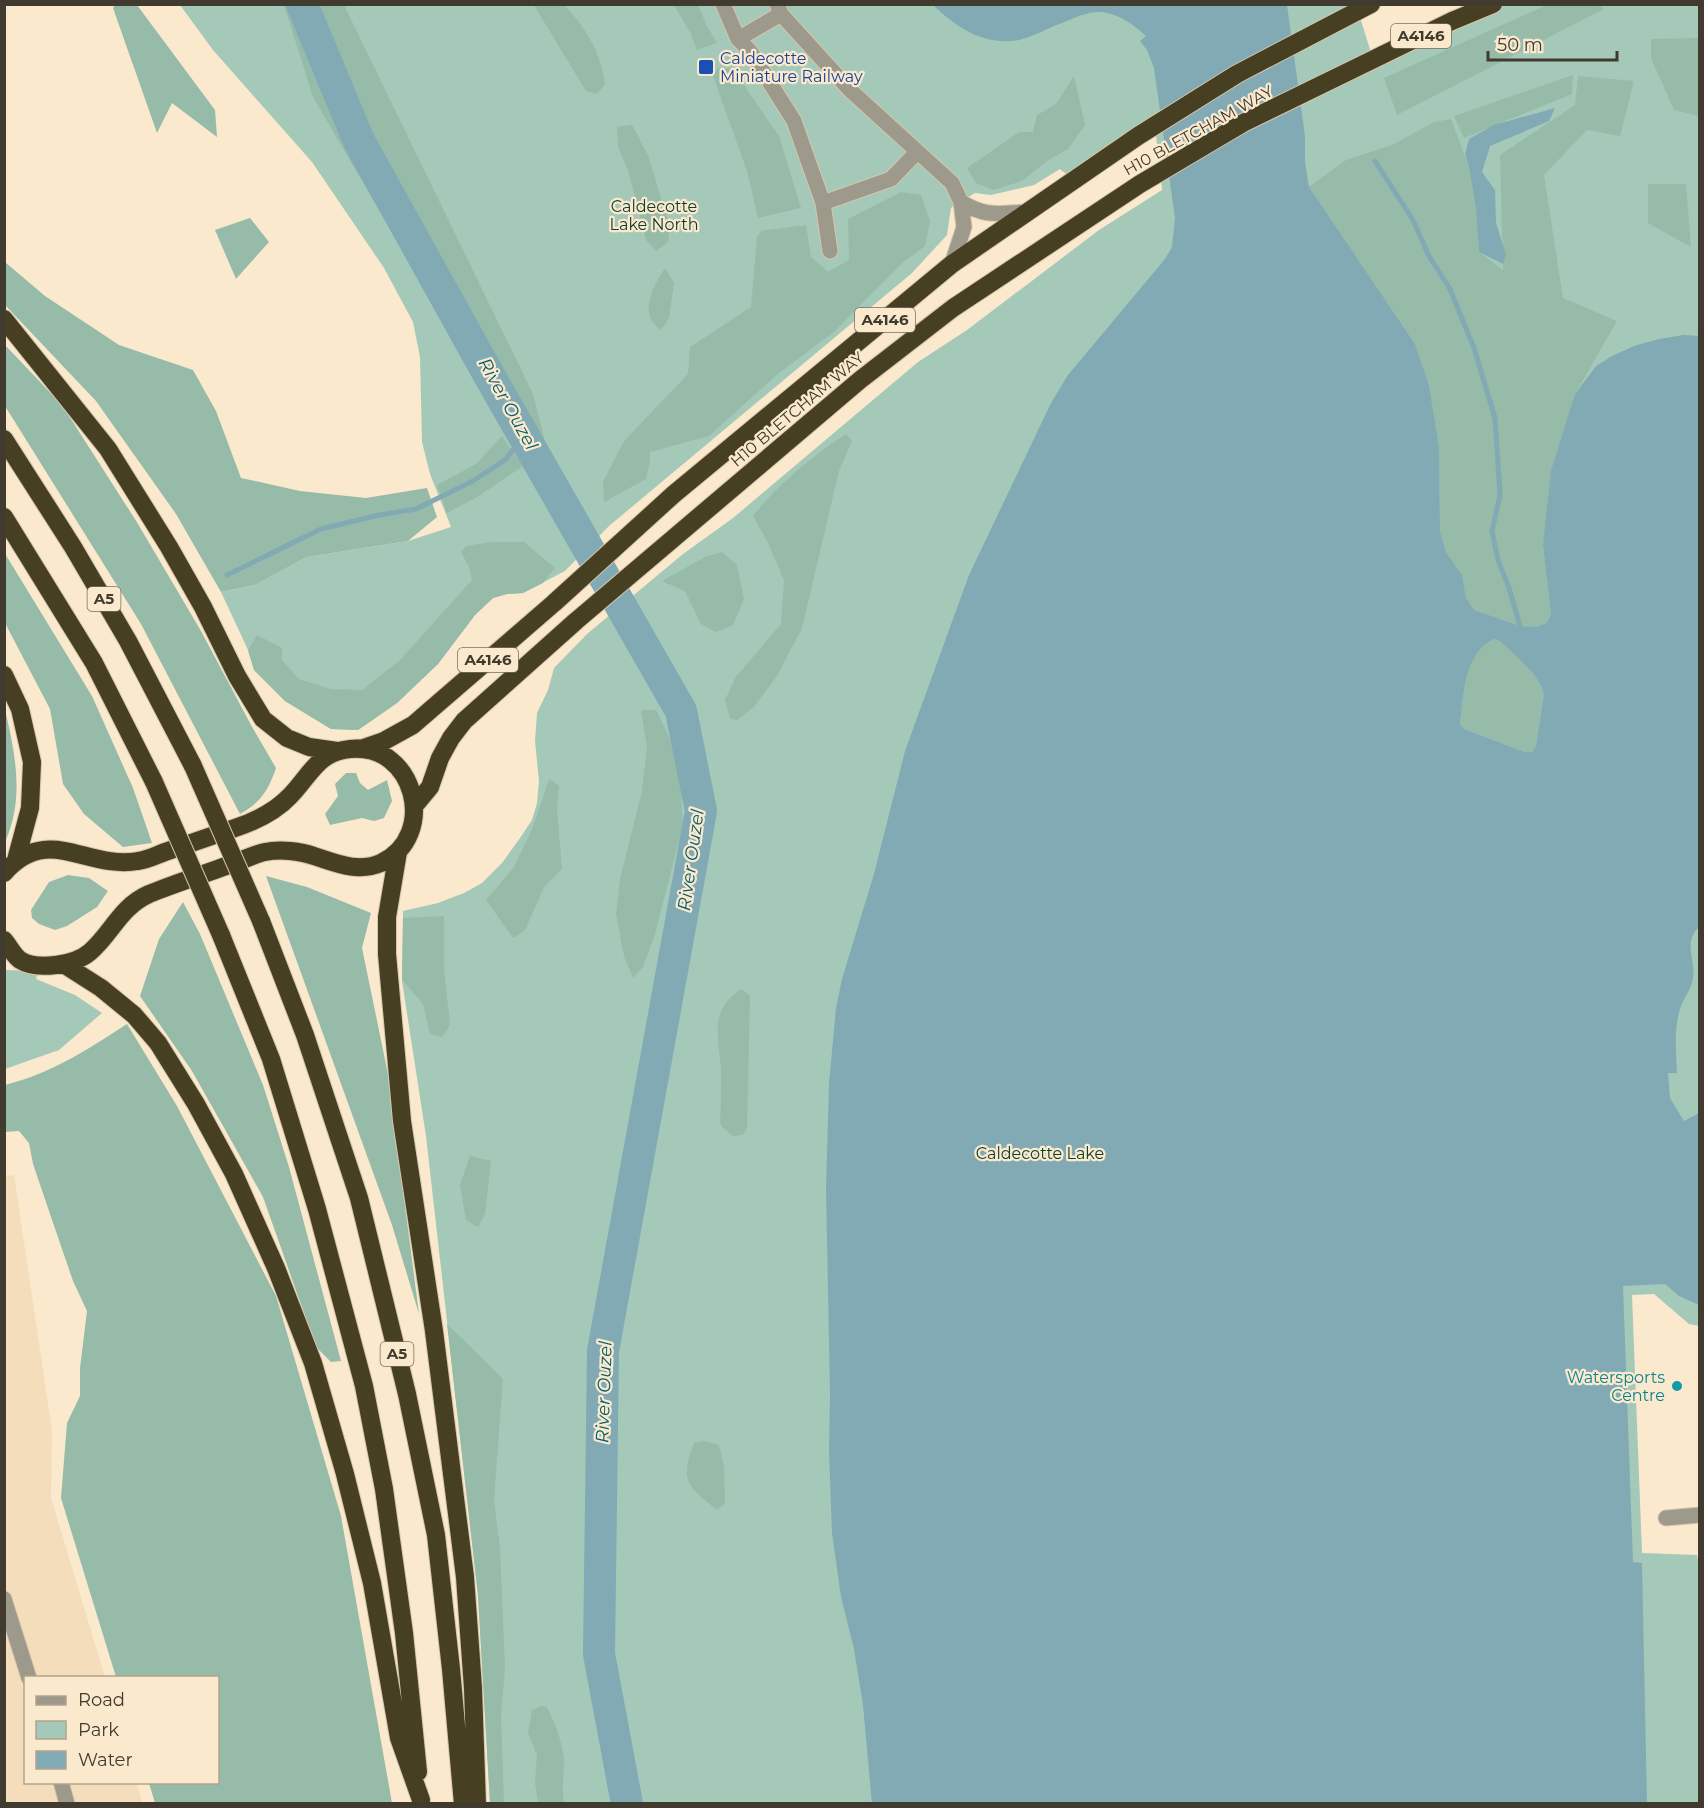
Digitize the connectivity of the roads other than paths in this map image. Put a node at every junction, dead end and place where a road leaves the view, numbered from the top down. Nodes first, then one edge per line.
1 (723, 4) edge
2 (1371, 4) edge
3 (1493, 4) edge
4 (779, 9) edge
5 (738, 39) junction
6 (917, 152) junction
7 (962, 202) junction
8 (823, 203) junction
9 (1028, 212) junction
10 (830, 251) dead end
11 (952, 264) junction
12 (4, 319) edge
13 (4, 439) edge
14 (4, 517) edge
15 (4, 675) edge
16 (361, 748) junction
17 (338, 751) junction
18 (415, 805) junction
19 (398, 852) junction
20 (10, 866) edge
21 (4, 940) edge
22 (12, 959) edge
23 (65, 965) junction
24 (1700, 1515) edge
25 (1666, 1518) dead end
26 (4, 1599) edge
27 (29, 1676) edge
28 (62, 1784) edge
29 (421, 1802) edge
30 (67, 1803) edge
31 (463, 1803) edge
32 (477, 1803) edge

1 - 5 street
2 - 9 highway, H10 BLETCHAM WAY / A4146
3 - 18 highway, H10 BLETCHAM WAY / A4146
4 - 5 street
4 - 6 street
5 - 8 street
6 - 7 street
6 - 8 street
7 - 9 street
7 - 11 street
8 - 10 street
9 - 11 highway, H10 BLETCHAM WAY / A4146
11 - 16 highway, H10 BLETCHAM WAY / A4146
12 - 17 highway
13 - 31 highway, A5, bridge
14 - 29 highway, A5, bridge
15 - 20 highway
16 - 17 highway, H10 BLETCHAM WAY
16 - 18 highway
17 - 20 highway
18 - 19 highway
19 - 23 highway
19 - 32 highway
21 - 22 highway
22 - 23 highway
23 - 29 highway
24 - 25 street
26 - 27 street
28 - 30 street

